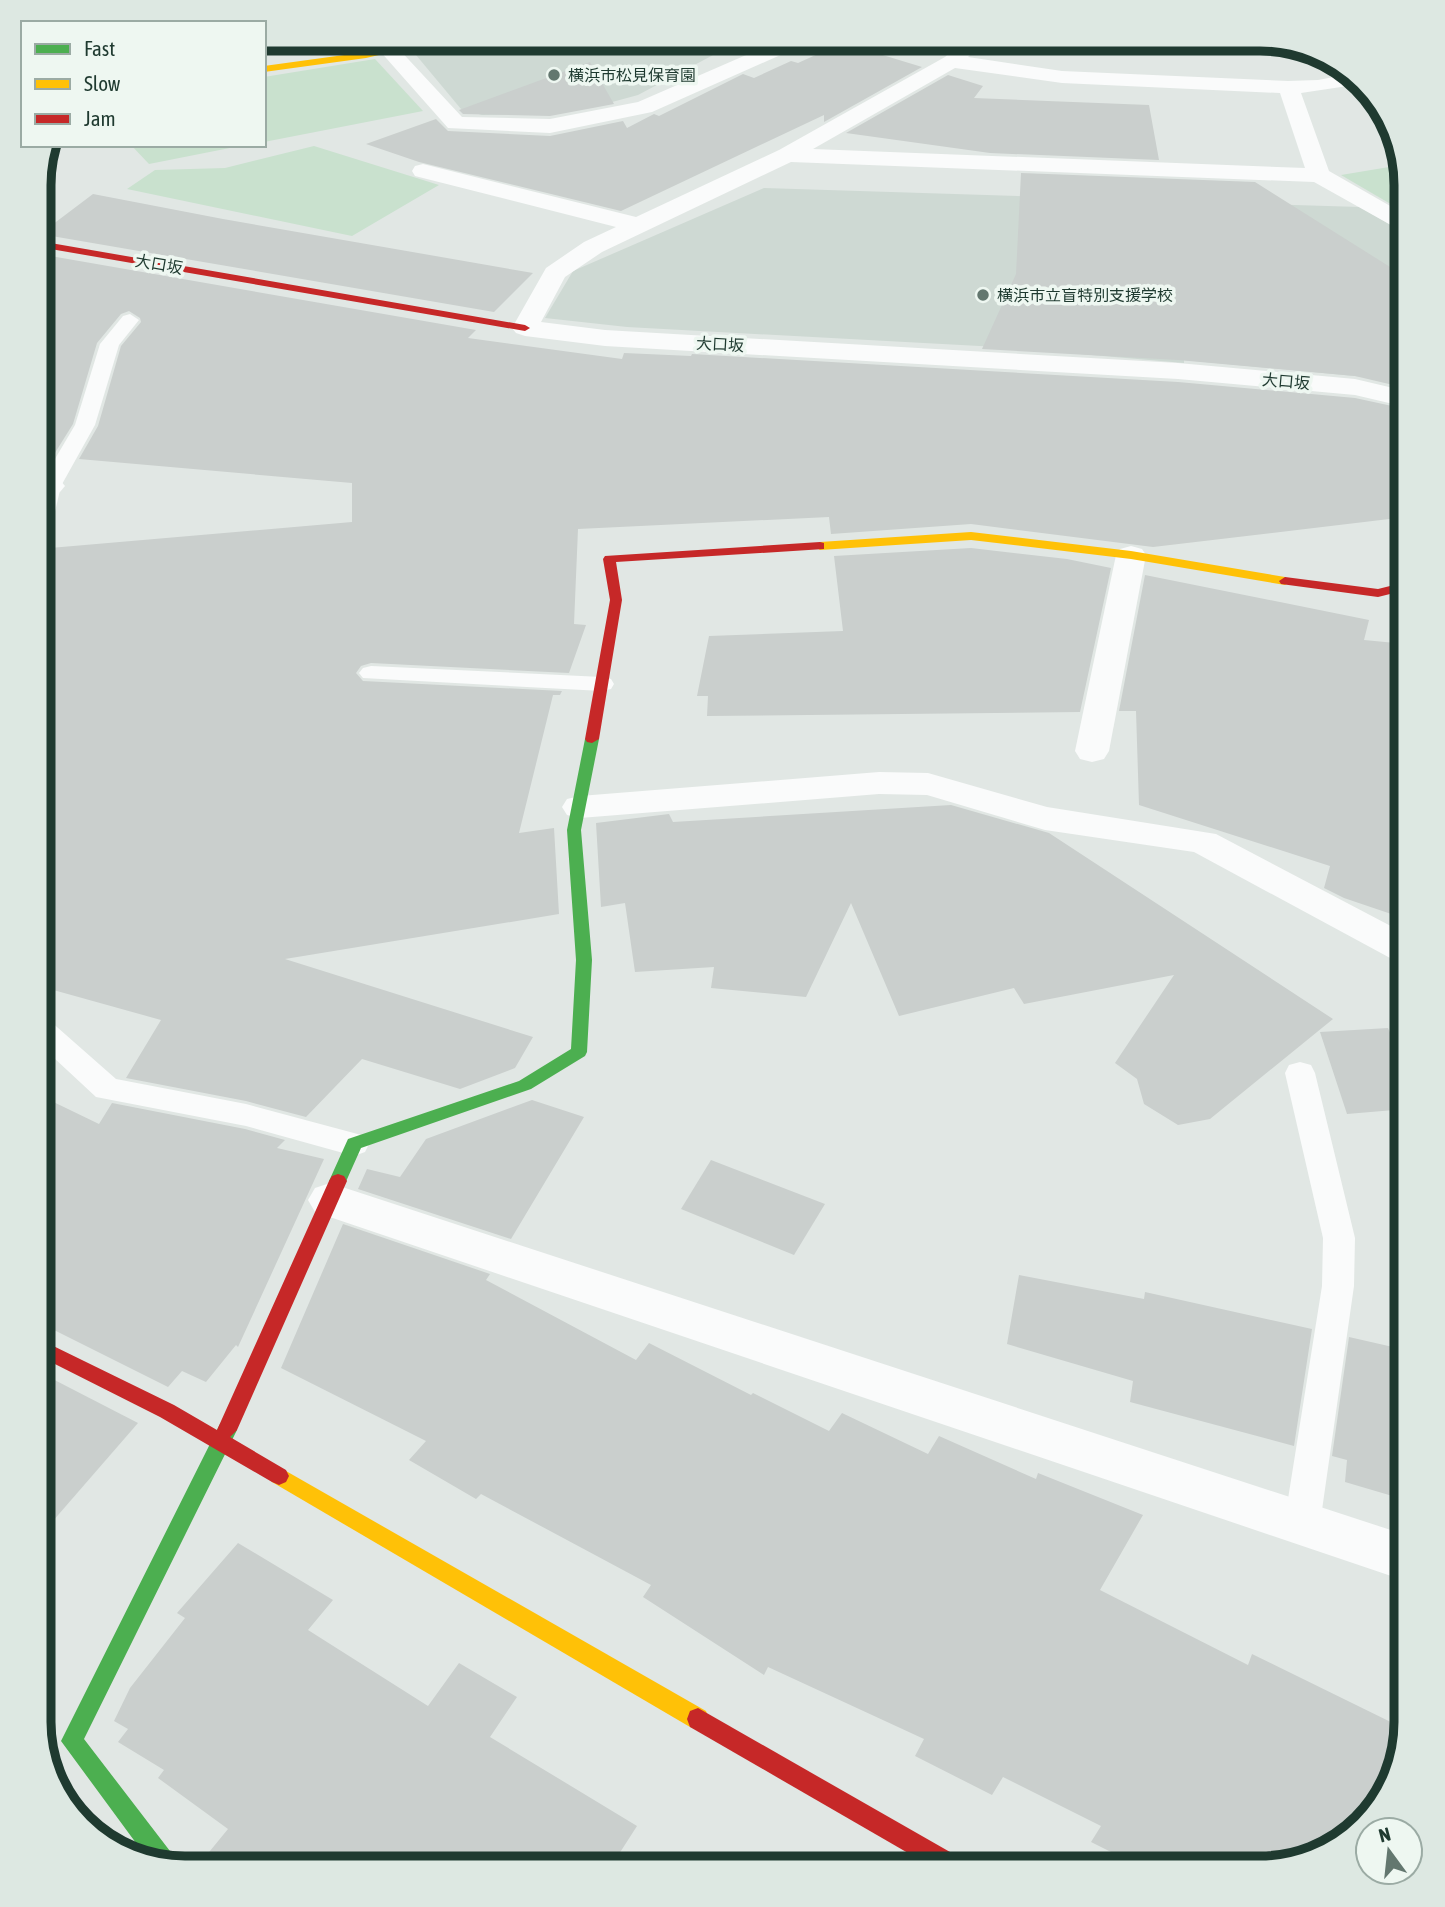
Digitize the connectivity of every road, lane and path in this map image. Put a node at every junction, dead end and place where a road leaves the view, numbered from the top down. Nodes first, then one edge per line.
1 (389, 51) joint
2 (772, 51) edge
3 (963, 51) edge
4 (952, 61) junction
5 (266, 69) edge
6 (1344, 81) edge
7 (1289, 87) junction
8 (787, 155) junction
9 (423, 171) dead end
10 (1319, 175) junction
11 (1394, 217) edge
12 (638, 225) junction
13 (51, 246) edge
14 (130, 320) dead end
15 (524, 328) junction
16 (1394, 396) edge
17 (51, 475) edge
18 (1131, 555) junction
19 (1394, 589) edge
20 (371, 673) dead end
21 (601, 684) junction
22 (1091, 751) dead end
23 (580, 807) junction
24 (1394, 944) edge
25 (51, 1038) edge
26 (1300, 1073) dead end
27 (354, 1144) junction
28 (330, 1200) junction
29 (51, 1353) edge
30 (221, 1444) junction
31 (1302, 1524) junction
32 (1394, 1554) edge
33 (153, 1853) edge
34 (935, 1856) edge

1 - 2 street
1 - 5 street
3 - 4 street
4 - 7 street
4 - 8 street
6 - 7 street
7 - 10 street
8 - 10 street
8 - 12 street
9 - 12 street
10 - 11 street
12 - 15 street
13 - 15 street, 大口坂
14 - 17 lane
15 - 16 street, 大口坂
18 - 19 street
18 - 21 street
18 - 22 street
20 - 21 lane
21 - 23 street
23 - 24 street
23 - 27 street
25 - 27 lane
26 - 31 lane
27 - 28 street
28 - 30 street
28 - 31 street
29 - 30 street
30 - 33 street
30 - 34 street
31 - 32 street

